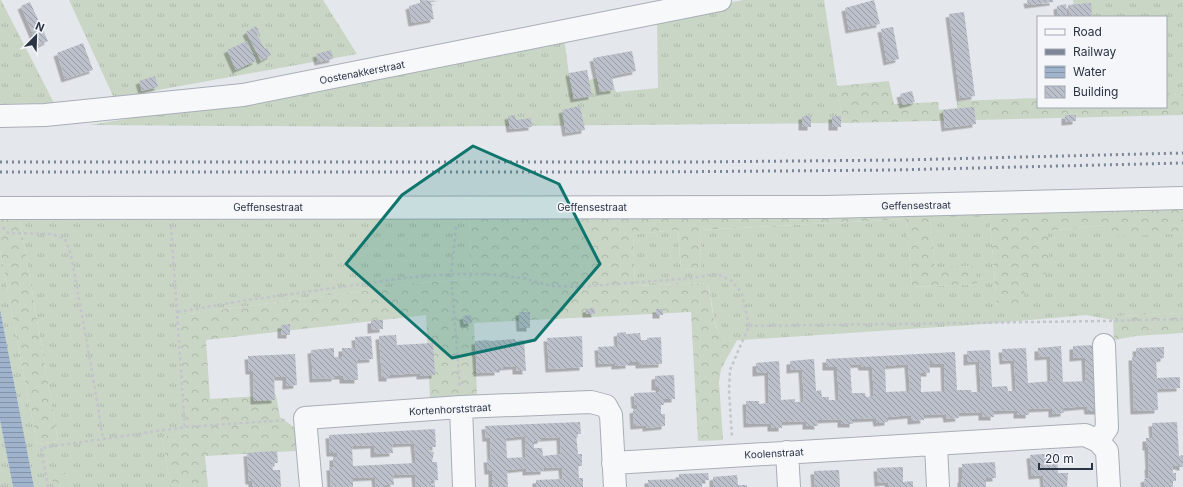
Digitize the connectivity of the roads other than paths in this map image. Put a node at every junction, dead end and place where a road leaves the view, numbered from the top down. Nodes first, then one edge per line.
1 (720, 0) edge
2 (0, 116) edge
3 (1183, 198) edge
4 (1, 208) edge
5 (1104, 345) dead end
6 (461, 407) junction
7 (1098, 441) junction
8 (936, 445) junction
9 (787, 452) junction
10 (613, 463) junction
11 (311, 487) edge
12 (464, 487) edge
13 (615, 487) edge
14 (789, 487) edge
15 (938, 487) edge
16 (1109, 487) edge

1 - 2 street, Oostenakkerstraat
3 - 4 street, Geffensestraat
5 - 7 street
6 - 10 street, Kortenhorststraat
6 - 11 street, Kortenhorststraat
6 - 12 street
7 - 8 street, Koolenstraat
7 - 16 street
8 - 9 street, Koolenstraat
8 - 15 street
9 - 10 street, Koolenstraat
9 - 14 street
10 - 13 street, Kortenhorststraat

